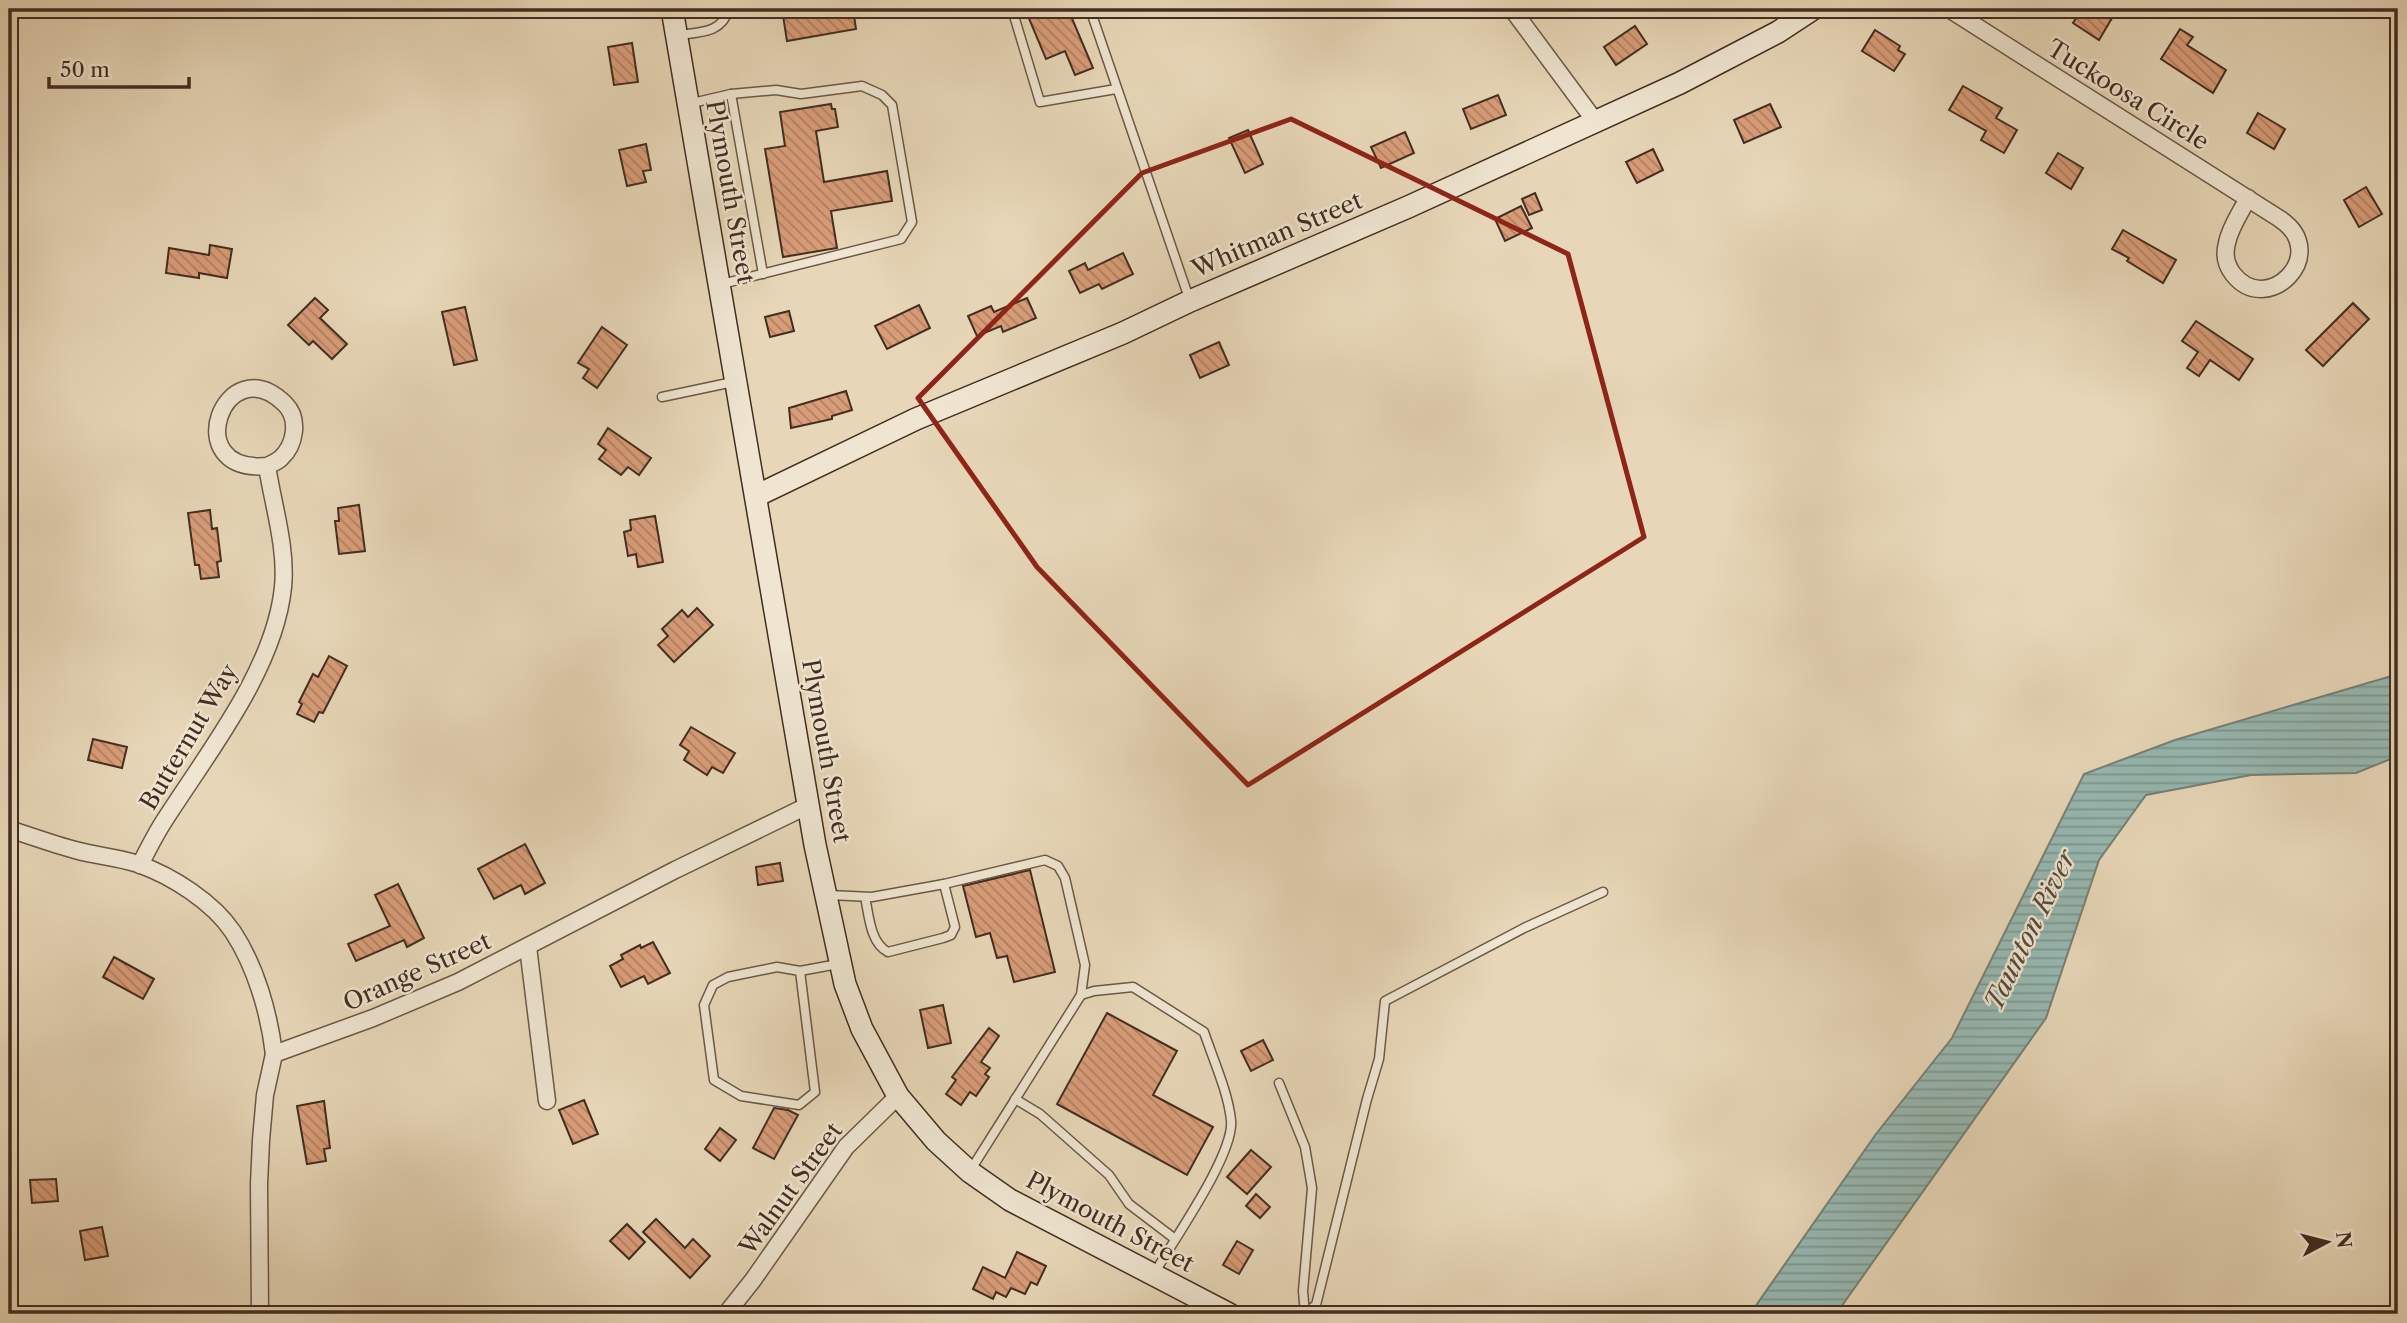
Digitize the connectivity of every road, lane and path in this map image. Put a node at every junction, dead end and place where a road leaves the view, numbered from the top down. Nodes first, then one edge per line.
1 (672, 9) edge
2 (730, 9) edge
3 (1012, 9) edge
4 (1090, 9) edge
5 (1511, 9) edge
6 (1813, 9) edge
7 (1949, 9) edge
8 (676, 35) junction
9 (1116, 89) junction
10 (731, 94) junction
11 (688, 103) junction
12 (1595, 121) junction
13 (2248, 198) junction
14 (763, 274) junction
15 (720, 285) junction
16 (1190, 301) junction
17 (736, 382) junction
18 (662, 397) dead end
19 (267, 466) junction
20 (756, 496) junction
21 (809, 805) junction
22 (9, 828) edge
23 (140, 865) junction
24 (944, 884) junction
25 (1603, 892) dead end
26 (826, 895) junction
27 (864, 897) junction
28 (528, 947) junction
29 (841, 964) junction
30 (800, 971) junction
31 (1081, 995) junction
32 (274, 1054) junction
33 (1279, 1083) dead end
34 (898, 1096) junction
35 (1015, 1099) junction
36 (547, 1101) dead end
37 (970, 1172) junction
38 (1175, 1239) junction
39 (1153, 1275) junction
40 (260, 1314) edge
41 (726, 1314) edge
42 (1229, 1314) edge
43 (1305, 1314) edge

1 - 8 main road, Plymouth Street
2 - 8 lane
3 - 9 lane
4 - 9 lane
5 - 12 street
6 - 12 main road, Whitman Street
7 - 13 street, Tuckoosa Circle
8 - 11 main road, Plymouth Street
9 - 16 lane
10 - 11 lane
10 - 14 lane
10 - 14 lane
11 - 15 main road, Plymouth Street
12 - 16 main road, Whitman Street
13 - 13 street, Tuckoosa Circle
14 - 15 lane
15 - 17 main road, Plymouth Street
16 - 20 main road, Whitman Street
17 - 18 lane
17 - 20 main road, Plymouth Street
19 - 19 street
19 - 23 street, Butternut Way
20 - 21 main road, Plymouth Street
21 - 26 main road, Plymouth Street
21 - 28 street, Orange Street
22 - 23 street
23 - 32 street
24 - 27 lane
24 - 27 lane
24 - 31 lane
25 - 43 lane
26 - 27 lane
26 - 29 main road, Plymouth Street
28 - 32 street, Orange Street
28 - 36 street
29 - 30 lane
29 - 34 main road, Plymouth Street
30 - 30 lane
31 - 35 lane
31 - 38 lane
32 - 40 street
33 - 43 lane
34 - 37 main road, Plymouth Street
34 - 41 street, Walnut Street
35 - 37 lane
35 - 38 lane
37 - 39 main road, Plymouth Street
38 - 39 lane
39 - 42 main road, Plymouth Street

